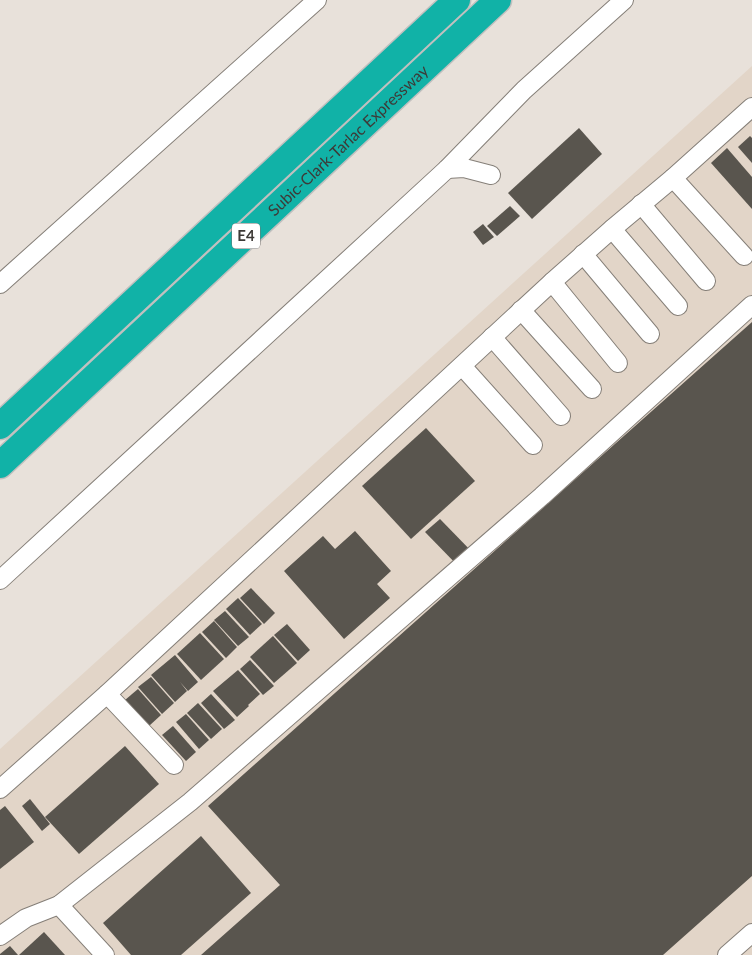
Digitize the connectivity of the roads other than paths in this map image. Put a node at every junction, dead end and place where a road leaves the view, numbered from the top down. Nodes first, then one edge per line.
1 (317, 0) edge
2 (457, 0) edge
3 (498, 0) edge
4 (624, 0) edge
5 (752, 107) edge
6 (448, 169) junction
7 (491, 175) dead end
8 (673, 178) junction
9 (641, 204) junction
10 (612, 229) junction
11 (583, 254) junction
12 (744, 256) dead end
13 (706, 281) dead end
14 (552, 282) junction
15 (0, 284) edge
16 (752, 305) edge
17 (678, 306) dead end
18 (521, 310) junction
19 (650, 334) dead end
20 (492, 337) junction
21 (618, 363) dead end
22 (462, 366) junction
23 (592, 389) dead end
24 (561, 416) dead end
25 (0, 426) edge
26 (534, 445) dead end
27 (0, 465) edge
28 (0, 580) edge
29 (108, 694) junction
30 (174, 765) dead end
31 (0, 789) edge
32 (59, 905) junction
33 (752, 933) edge
34 (0, 936) edge
35 (105, 955) edge
36 (727, 955) edge

1 - 15 lane
2 - 25 highway, Subic-Clark-Tarlac Expressway / E4
3 - 27 highway, Subic-Clark-Tarlac Expressway / E4
4 - 6 lane
5 - 8 lane
6 - 7 lane
6 - 28 lane
8 - 9 lane
8 - 12 lane
9 - 10 lane
9 - 13 lane
10 - 11 lane
10 - 17 lane
11 - 14 lane
11 - 19 lane
14 - 18 lane
14 - 21 lane
16 - 32 lane
18 - 20 lane
18 - 23 lane
20 - 22 lane
20 - 24 lane
22 - 26 lane
22 - 29 lane
29 - 30 lane
29 - 31 lane
32 - 34 lane
32 - 35 lane
33 - 36 lane

